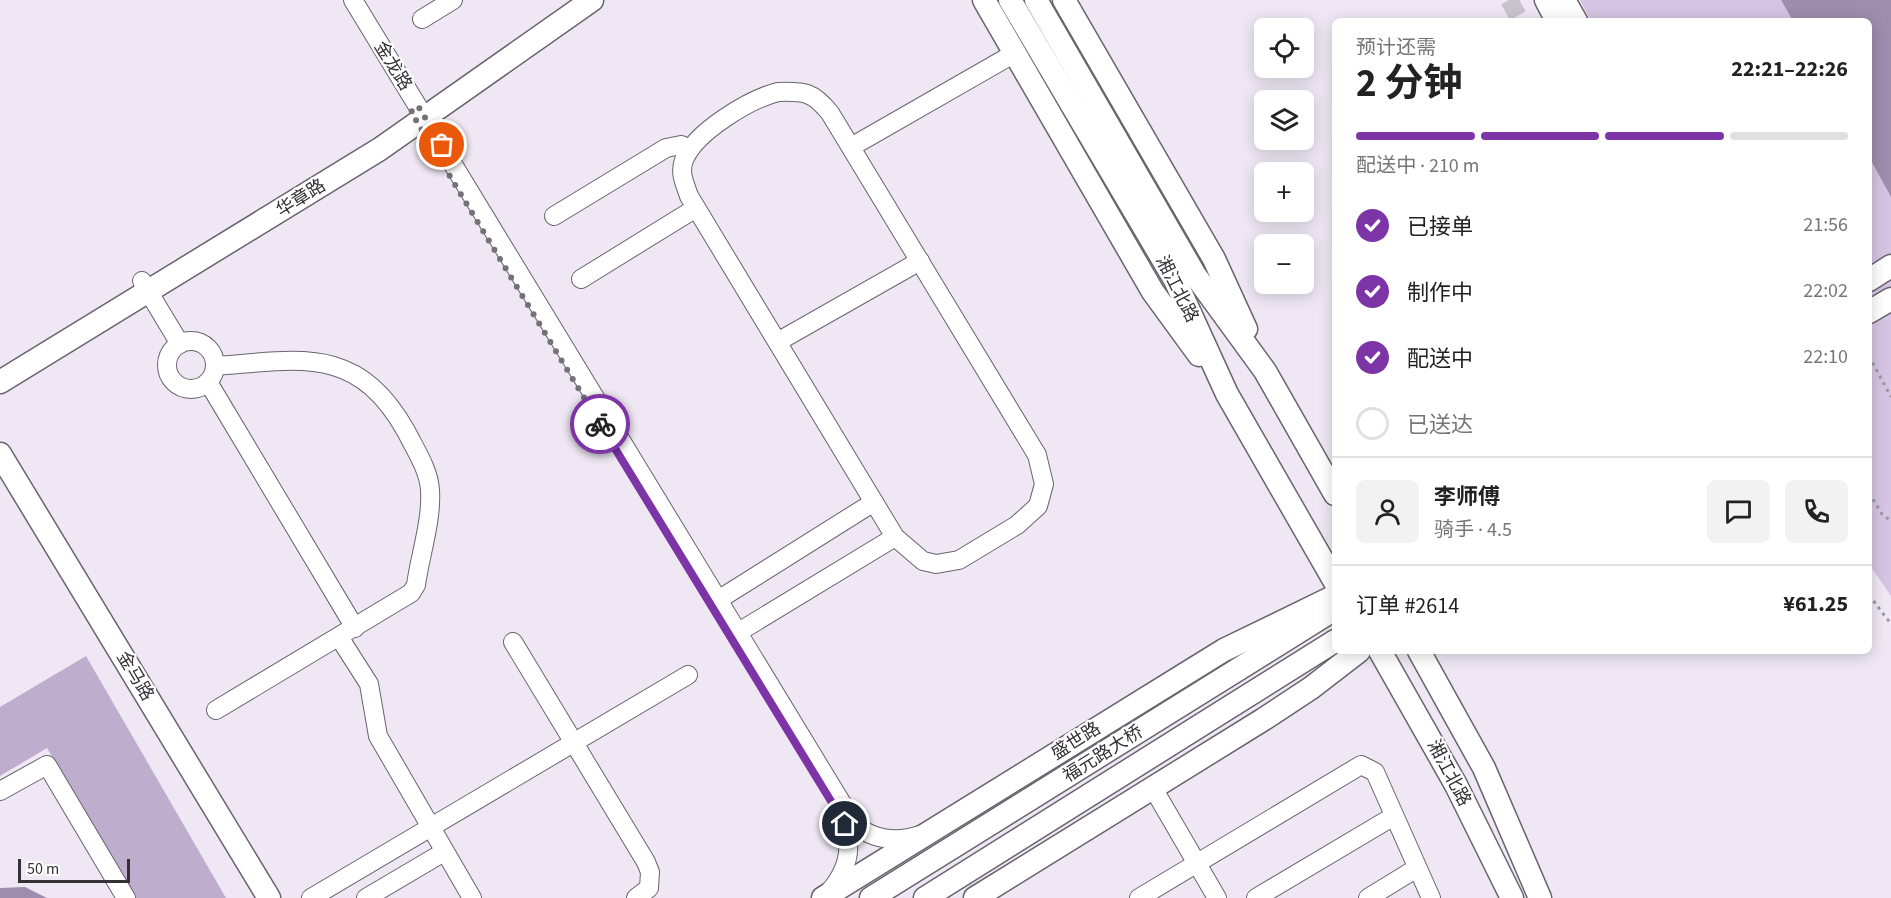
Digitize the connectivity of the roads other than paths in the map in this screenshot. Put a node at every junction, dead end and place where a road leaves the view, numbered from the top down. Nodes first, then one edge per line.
1 (342, 0) edge
2 (353, 0) edge
3 (453, 0) edge
4 (568, 0) edge
5 (592, 0) edge
6 (984, 0) edge
7 (1010, 0) edge
8 (1036, 0) edge
9 (1064, 0) edge
10 (1546, 0) edge
11 (1564, 0) edge
12 (1555, 18) edge
13 (1574, 18) edge
14 (422, 19) dead end
15 (1015, 53) junction
16 (418, 115) junction
17 (851, 147) junction
18 (690, 149) junction
19 (696, 208) junction
20 (554, 216) dead end
21 (920, 261) junction
22 (1891, 266) edge
23 (1872, 277) edge
24 (581, 279) dead end
25 (145, 286) junction
26 (1891, 299) edge
27 (1872, 310) edge
28 (779, 341) junction
29 (180, 344) junction
30 (0, 365) edge
31 (1265, 371) junction
32 (212, 374) junction
33 (0, 382) edge
34 (1227, 394) junction
35 (0, 454) edge
36 (0, 483) edge
37 (1332, 489) edge
38 (874, 502) junction
39 (895, 537) junction
40 (1332, 577) edge
41 (1332, 597) edge
42 (718, 600) junction
43 (1332, 611) edge
44 (347, 633) junction
45 (737, 633) junction
46 (513, 642) dead end
47 (1332, 643) edge
48 (1355, 654) edge
49 (1382, 654) edge
50 (1421, 654) edge
51 (688, 675) dead end
52 (216, 710) dead end
53 (574, 742) junction
54 (1153, 788) junction
55 (0, 791) edge
56 (1394, 816) junction
57 (430, 827) junction
58 (938, 827) junction
59 (444, 852) junction
60 (1196, 863) junction
61 (1417, 868) junction
62 (986, 895) edge
63 (126, 898) edge
64 (251, 898) edge
65 (268, 898) edge
66 (311, 898) edge
67 (366, 898) edge
68 (472, 898) edge
69 (636, 898) edge
70 (824, 898) edge
71 (871, 898) edge
72 (925, 898) edge
73 (1139, 898) edge
74 (1217, 898) edge
75 (1256, 898) edge
76 (1368, 898) edge
77 (1431, 898) edge
78 (1512, 898) edge
79 (1540, 898) edge

1 - 16 street, 金龙路
2 - 16 street, 金龙路
3 - 14 street
4 - 16 main road, 华章路
5 - 16 main road, 华章路
6 - 15 main road
7 - 34 main road, 湘江北路
8 - 31 main road, 湘江北路
9 - 31 main road
10 - 12 main road
11 - 13 main road
15 - 17 street
15 - 34 main road
16 - 25 main road, 华章路
16 - 42 street, 金龙路
16 - 70 street, 金龙路
17 - 18 street
17 - 21 street
18 - 19 street
18 - 20 street
19 - 24 street
19 - 28 street
21 - 28 street
21 - 39 street
22 - 23 main road
25 - 29 street
25 - 30 main road, 华章路
25 - 33 main road, 华章路
26 - 27 main road
28 - 38 street
29 - 32 street
29 - 32 street
31 - 37 main road, 湘江北路
32 - 44 street
32 - 44 street
34 - 40 main road, 湘江北路
35 - 65 main road, 金马路
36 - 64 main road, 金马路
38 - 39 street
38 - 42 street
39 - 45 street
41 - 58 main road, 盛世路
42 - 45 street, 金龙路
43 - 71 main road, 福元路大桥
44 - 52 street
44 - 57 street
45 - 58 street, 金龙路
46 - 53 street
47 - 72 main road, 福元路大桥
48 - 54 main road
49 - 78 main road, 湘江北路
50 - 79 main road, 湘江北路
51 - 53 street
53 - 57 street
53 - 69 street
54 - 60 street
54 - 62 main road
55 - 63 street
56 - 60 street
56 - 61 street
56 - 75 street
57 - 59 street
57 - 66 street
58 - 70 main road, 盛世路
59 - 67 street
59 - 68 street
60 - 73 street
60 - 74 street
61 - 76 street
61 - 77 street

